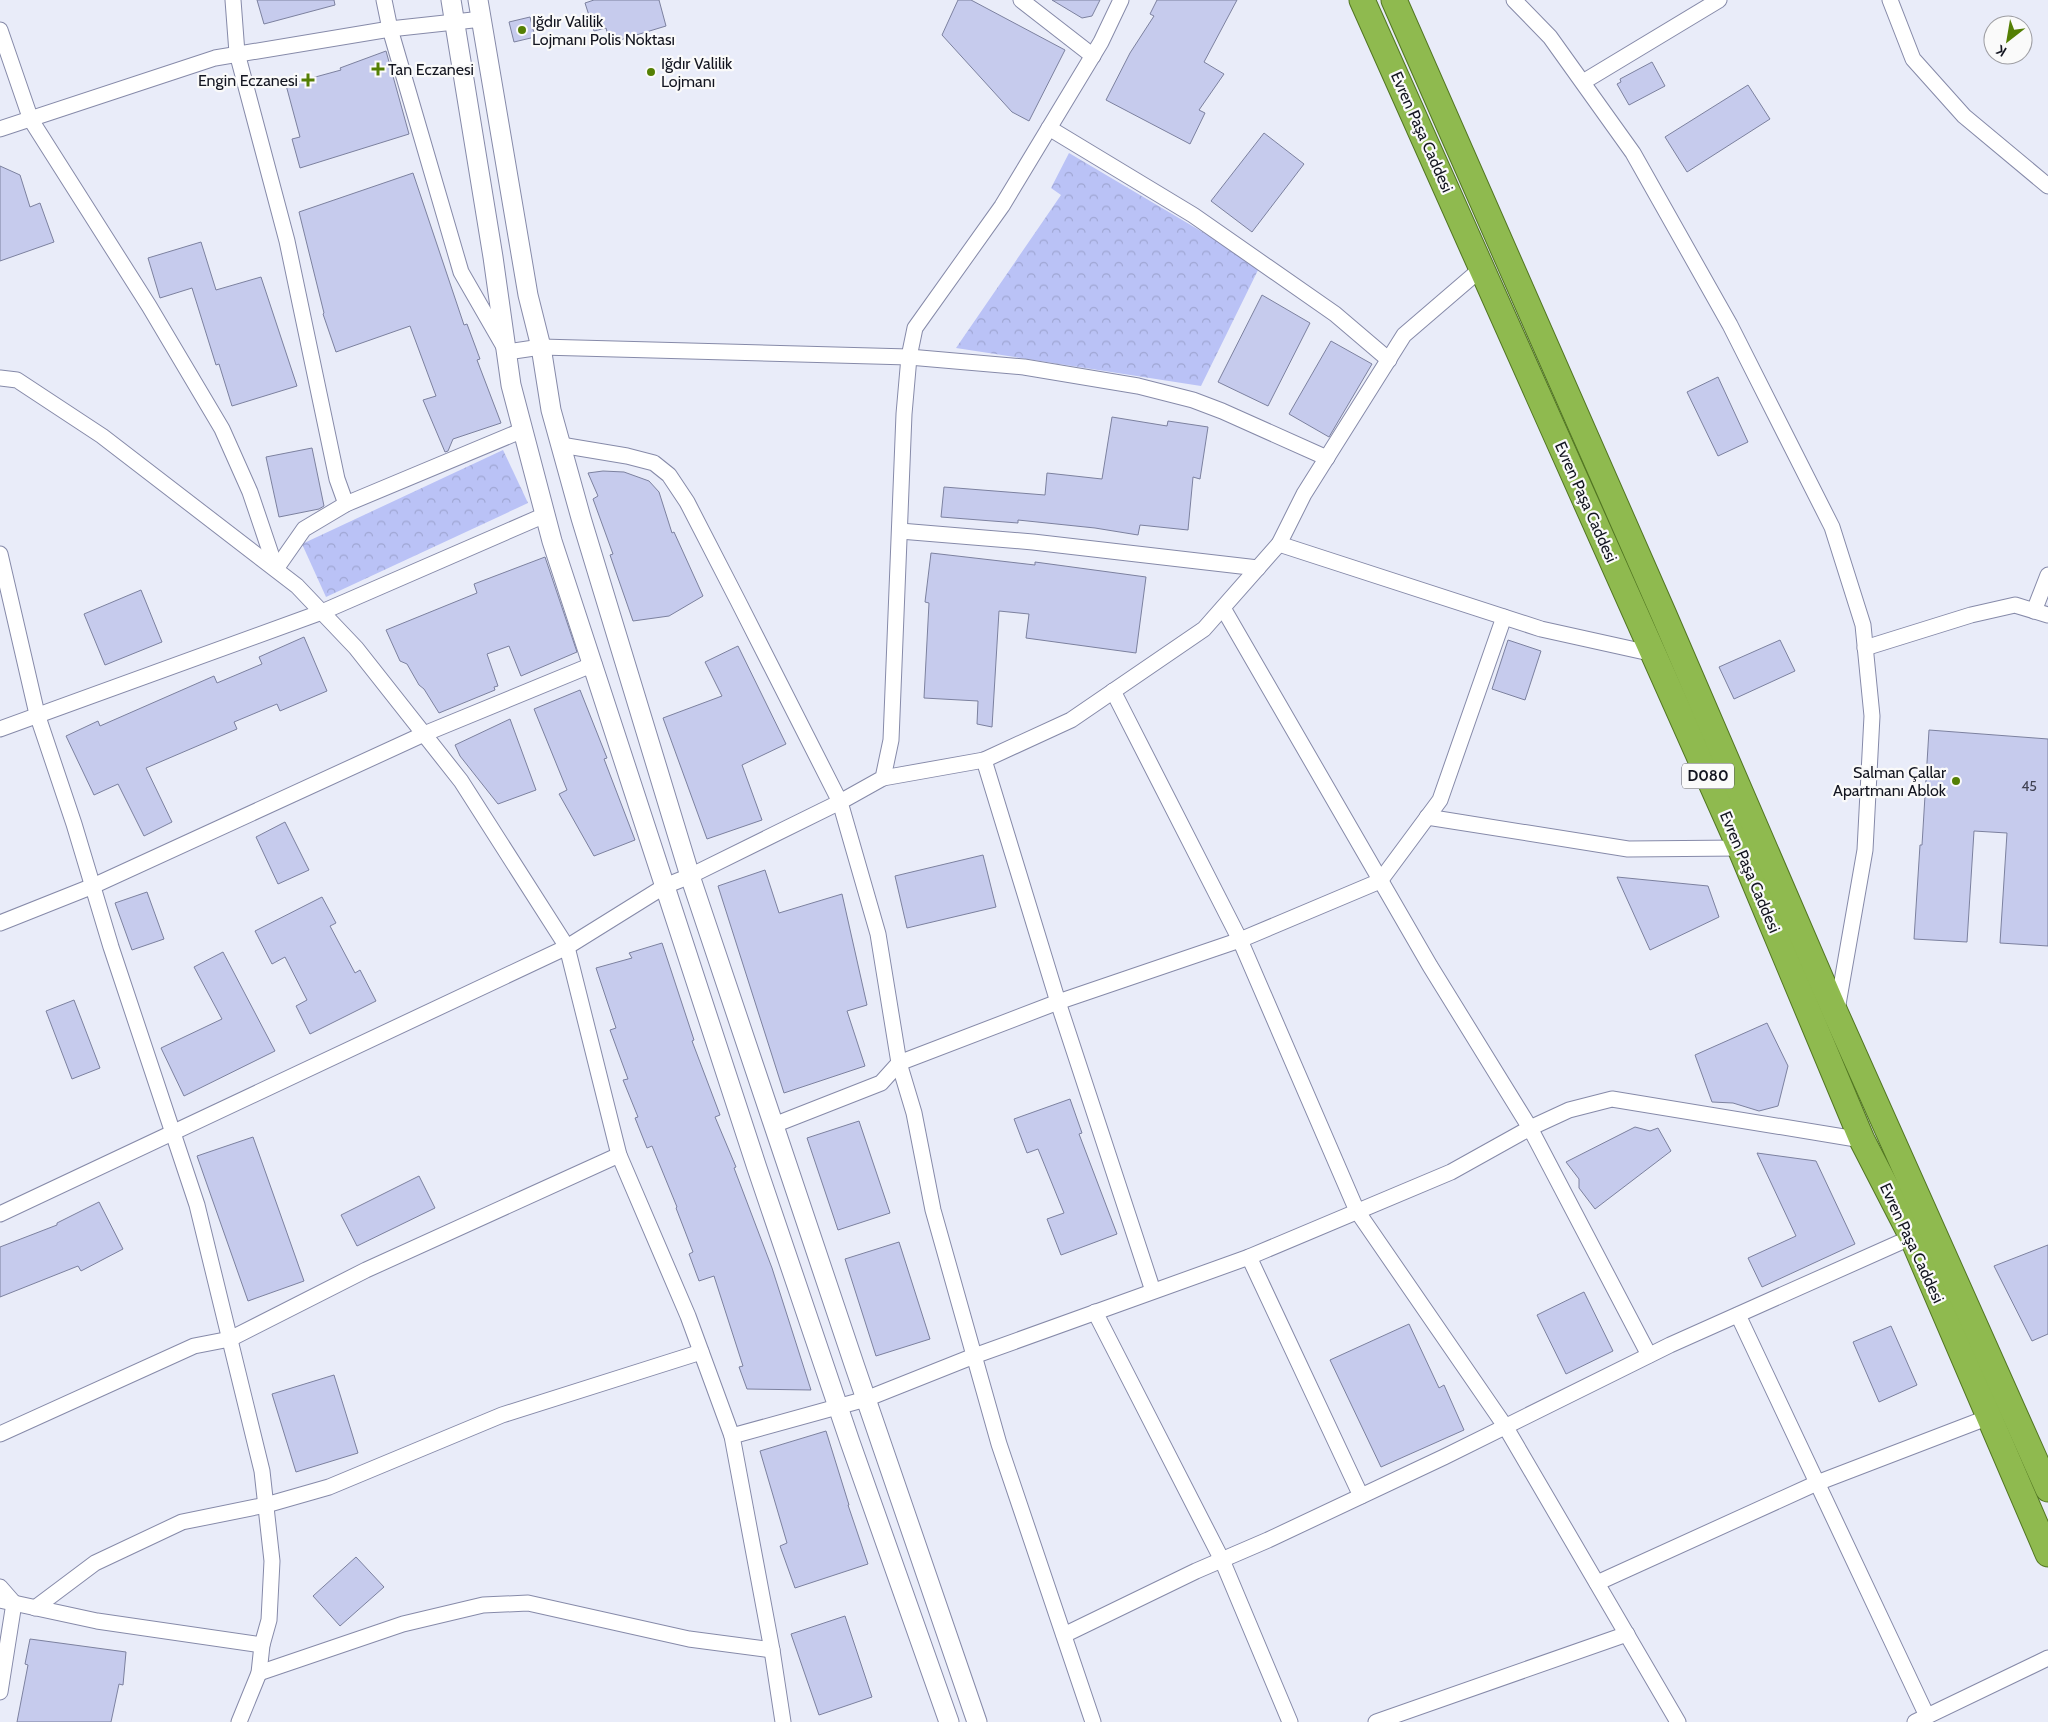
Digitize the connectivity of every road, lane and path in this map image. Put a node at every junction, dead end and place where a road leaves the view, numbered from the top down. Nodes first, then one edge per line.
1 (233, 0) edge
2 (384, 0) edge
3 (451, 0) edge
4 (478, 0) edge
5 (1021, 0) edge
6 (1121, 0) edge
7 (1362, 0) edge
8 (1394, 0) edge
9 (1514, 0) edge
10 (1719, 0) edge
11 (1890, 0) edge
12 (482, 19) junction
13 (455, 21) junction
14 (0, 30) edge
15 (390, 30) junction
16 (237, 53) junction
17 (1093, 56) junction
18 (1583, 82) junction
19 (31, 120) junction
20 (1050, 128) junction
21 (0, 129) edge
22 (2048, 186) edge
23 (1482, 268) junction
24 (542, 347) junction
25 (506, 352) junction
26 (909, 357) junction
27 (1389, 360) junction
28 (0, 378) edge
29 (523, 430) junction
30 (560, 445) junction
31 (1327, 458) junction
32 (346, 504) junction
33 (545, 515) junction
34 (900, 531) junction
35 (1279, 544) junction
36 (0, 554) edge
37 (1258, 568) junction
38 (276, 569) junction
39 (2048, 575) edge
40 (1223, 608) junction
41 (322, 612) junction
42 (2041, 613) edge
43 (7, 615) edge
44 (1504, 617) junction
45 (1865, 648) junction
46 (1654, 654) junction
47 (594, 664) junction
48 (1113, 691) junction
49 (37, 714) junction
50 (0, 729) edge
51 (424, 734) junction
52 (984, 760) junction
53 (883, 778) junction
54 (840, 802) junction
55 (1427, 817) junction
56 (1740, 848) junction
57 (690, 876) junction
58 (1380, 881) junction
59 (93, 886) junction
60 (665, 886) junction
61 (0, 923) edge
62 (1240, 940) junction
63 (567, 947) junction
64 (1058, 1002) junction
65 (1836, 1014) junction
66 (899, 1063) junction
67 (774, 1126) junction
68 (1530, 1128) junction
69 (173, 1134) junction
70 (1862, 1140) junction
71 (619, 1155) junction
72 (1357, 1211) junction
73 (0, 1214) edge
74 (1912, 1237) junction
75 (1249, 1257) junction
76 (1153, 1291) junction
77 (1095, 1312) junction
78 (1738, 1315) junction
79 (230, 1339) junction
80 (701, 1352) junction
81 (1649, 1355) junction
82 (974, 1356) junction
83 (866, 1399) junction
84 (838, 1406) junction
85 (1989, 1417) junction
86 (1506, 1426) junction
87 (0, 1434) edge
88 (732, 1436) junction
89 (1817, 1484) junction
90 (2048, 1489) edge
91 (1361, 1496) junction
92 (266, 1505) junction
93 (2048, 1554) edge
94 (1222, 1560) junction
95 (1597, 1583) junction
96 (0, 1586) edge
97 (7, 1601) edge
98 (36, 1608) junction
99 (1627, 1634) junction
100 (1064, 1636) junction
101 (262, 1644) junction
102 (772, 1650) junction
103 (2048, 1658) edge
104 (259, 1673) junction
105 (0, 1692) edge
106 (1393, 1719) edge
107 (1921, 1719) edge
108 (240, 1722) edge
109 (783, 1722) edge
110 (949, 1722) edge
111 (977, 1722) edge
112 (1093, 1722) edge
113 (1290, 1722) edge
114 (1376, 1722) edge
115 (1678, 1722) edge

1 - 16 street
2 - 15 street
3 - 13 street
4 - 12 street
5 - 17 street
6 - 17 street
7 - 23 highway, Evren Paşa Caddesi / D080
8 - 65 highway, Evren Paşa Caddesi / D080
9 - 18 street
10 - 18 street
11 - 22 street
12 - 13 street
12 - 24 street
13 - 15 street
13 - 25 street
14 - 19 street
15 - 16 street
15 - 25 street
16 - 19 street
16 - 32 street
17 - 20 street
18 - 45 street
19 - 21 street
19 - 38 street
20 - 26 street
20 - 27 street
23 - 27 street
23 - 46 highway, Evren Paşa Caddesi / D080
24 - 25 street
24 - 26 street
24 - 30 street
25 - 29 street
26 - 31 street
26 - 34 street
27 - 31 street
28 - 38 street
29 - 32 street
29 - 33 street
30 - 54 street
30 - 57 street
31 - 35 street
32 - 38 street
33 - 41 street
33 - 47 street
34 - 37 street
34 - 53 street
35 - 37 street
35 - 44 street
36 - 43 street
37 - 40 street
38 - 41 street
39 - 42 street
40 - 48 street
40 - 58 street
41 - 49 street
41 - 51 street
42 - 45 street
43 - 49 street
44 - 46 street
44 - 55 street
45 - 65 street
46 - 56 highway, Evren Paşa Caddesi / D080
47 - 51 street
47 - 60 street
48 - 52 street
48 - 62 street
49 - 50 street
49 - 59 street
51 - 59 street
51 - 63 street
52 - 53 street
52 - 64 street
53 - 54 street
54 - 57 street
54 - 66 street
55 - 56 street
55 - 58 street
56 - 70 highway, Evren Paşa Caddesi / D080
57 - 60 street
57 - 67 street
58 - 62 street
58 - 68 street
59 - 61 street
59 - 69 street
60 - 63 street
60 - 84 street
62 - 64 street
62 - 72 street
63 - 69 street
63 - 71 street
64 - 66 street
64 - 76 street
65 - 90 highway, Evren Paşa Caddesi / D080
66 - 67 street
66 - 82 street
67 - 83 street
68 - 70 street
68 - 72 street
68 - 81 street
69 - 73 street
69 - 79 street
70 - 74 highway, Evren Paşa Caddesi / D080
71 - 79 street
71 - 80 street
72 - 75 street
72 - 86 street
74 - 78 street
74 - 85 highway, Evren Paşa Caddesi / D080
75 - 76 street
75 - 91 street
76 - 77 street
77 - 82 street
77 - 94 street
78 - 81 street
78 - 89 street
79 - 87 street
79 - 92 street
80 - 88 street
80 - 92 street
81 - 86 street
82 - 83 street
82 - 100 street
83 - 84 street
83 - 111 street
84 - 88 street
84 - 110 street
85 - 89 street
85 - 93 highway, Evren Paşa Caddesi / D080
86 - 91 street
86 - 95 street
88 - 102 street
89 - 95 street
89 - 107 street
91 - 94 street
92 - 98 street
92 - 101 street
94 - 100 street
94 - 113 street
95 - 99 street
96 - 97 street
97 - 98 street
97 - 105 street
98 - 101 street
99 - 106 street
99 - 115 street
100 - 112 street
101 - 104 street
102 - 104 street
102 - 109 street
103 - 107 street
104 - 108 street
106 - 114 street

